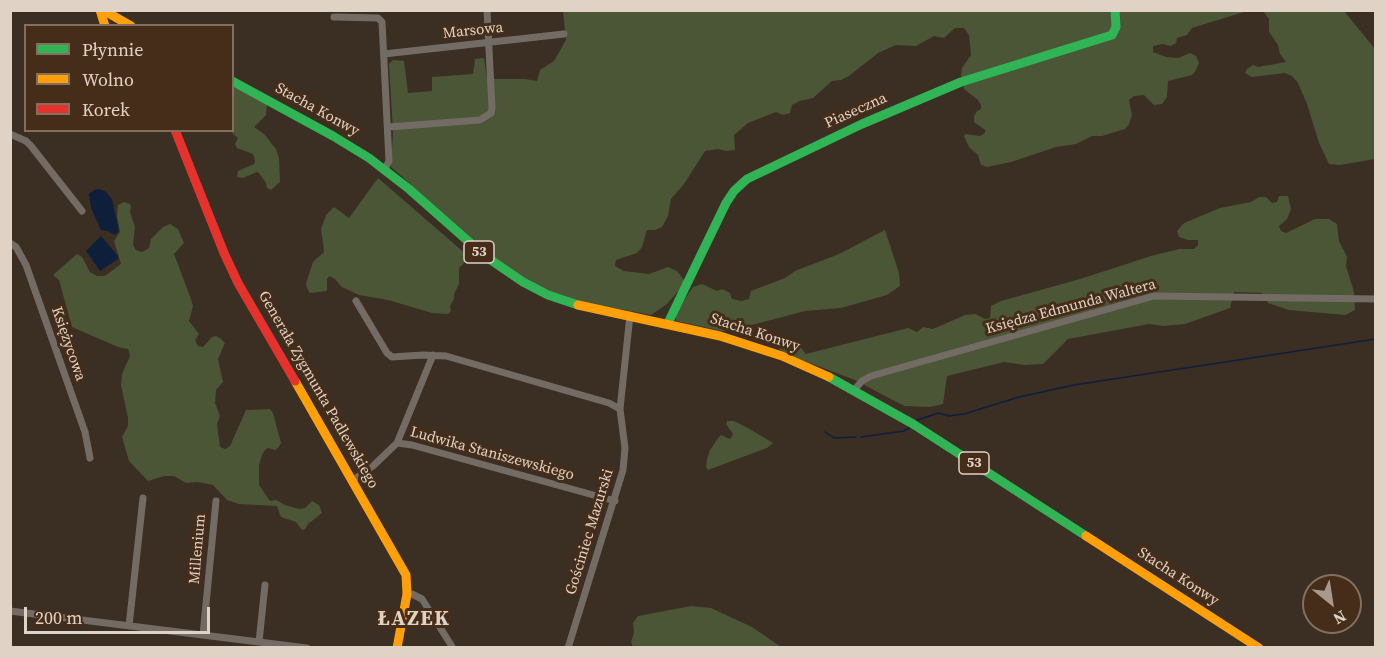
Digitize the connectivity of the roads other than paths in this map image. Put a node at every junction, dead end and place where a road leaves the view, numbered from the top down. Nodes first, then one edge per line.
1 (102, 10) edge
2 (487, 10) edge
3 (1115, 10) edge
4 (334, 17) dead end
5 (104, 24) edge
6 (127, 24) edge
7 (564, 34) dead end
8 (489, 43) junction
9 (384, 54) junction
10 (234, 82) edge
11 (389, 127) junction
12 (177, 132) edge
13 (10, 134) edge
14 (385, 169) junction
15 (82, 211) dead end
16 (10, 243) edge
17 (1376, 299) edge
18 (356, 302) dead end
19 (630, 315) junction
20 (668, 323) junction
21 (433, 355) junction
22 (855, 389) junction
23 (620, 409) junction
24 (397, 443) junction
25 (90, 458) dead end
26 (353, 480) junction
27 (143, 498) dead end
28 (216, 501) dead end
29 (615, 501) junction
30 (265, 585) dead end
31 (407, 594) junction
32 (10, 611) edge
33 (129, 626) junction
34 (203, 635) junction
35 (259, 642) junction
36 (307, 648) edge
37 (397, 648) edge
38 (453, 648) edge
39 (568, 648) edge
40 (1259, 648) edge

1 - 5 main road
1 - 6 main road
2 - 8 street
3 - 20 main road, Piaseczna
4 - 9 street
7 - 8 street, Marsowa
8 - 9 street, Marsowa
8 - 11 street
9 - 11 street
10 - 14 main road, Stacha Konwy / 53
11 - 14 street
12 - 26 main road, Generała Zygmunta Padlewskiego
13 - 15 street
14 - 19 main road, Stacha Konwy / 53
16 - 25 street, Księżycowa
17 - 22 street, Księdza Edmunda Waltera
18 - 21 street
19 - 20 main road, Stacha Konwy / 53
19 - 23 street, Gościniec Mazurski
20 - 22 main road, Stacha Konwy / 53
21 - 23 street
21 - 24 street
22 - 40 main road, Stacha Konwy / 53
23 - 29 street, Gościniec Mazurski
24 - 26 street
24 - 29 street, Ludwika Staniszewskiego
26 - 31 main road, Generała Zygmunta Padlewskiego
27 - 33 street
28 - 34 street, Millenium
29 - 39 street, Gościniec Mazurski
30 - 35 street
31 - 37 main road
31 - 38 street
32 - 33 street
33 - 34 street
34 - 35 street
35 - 36 street

